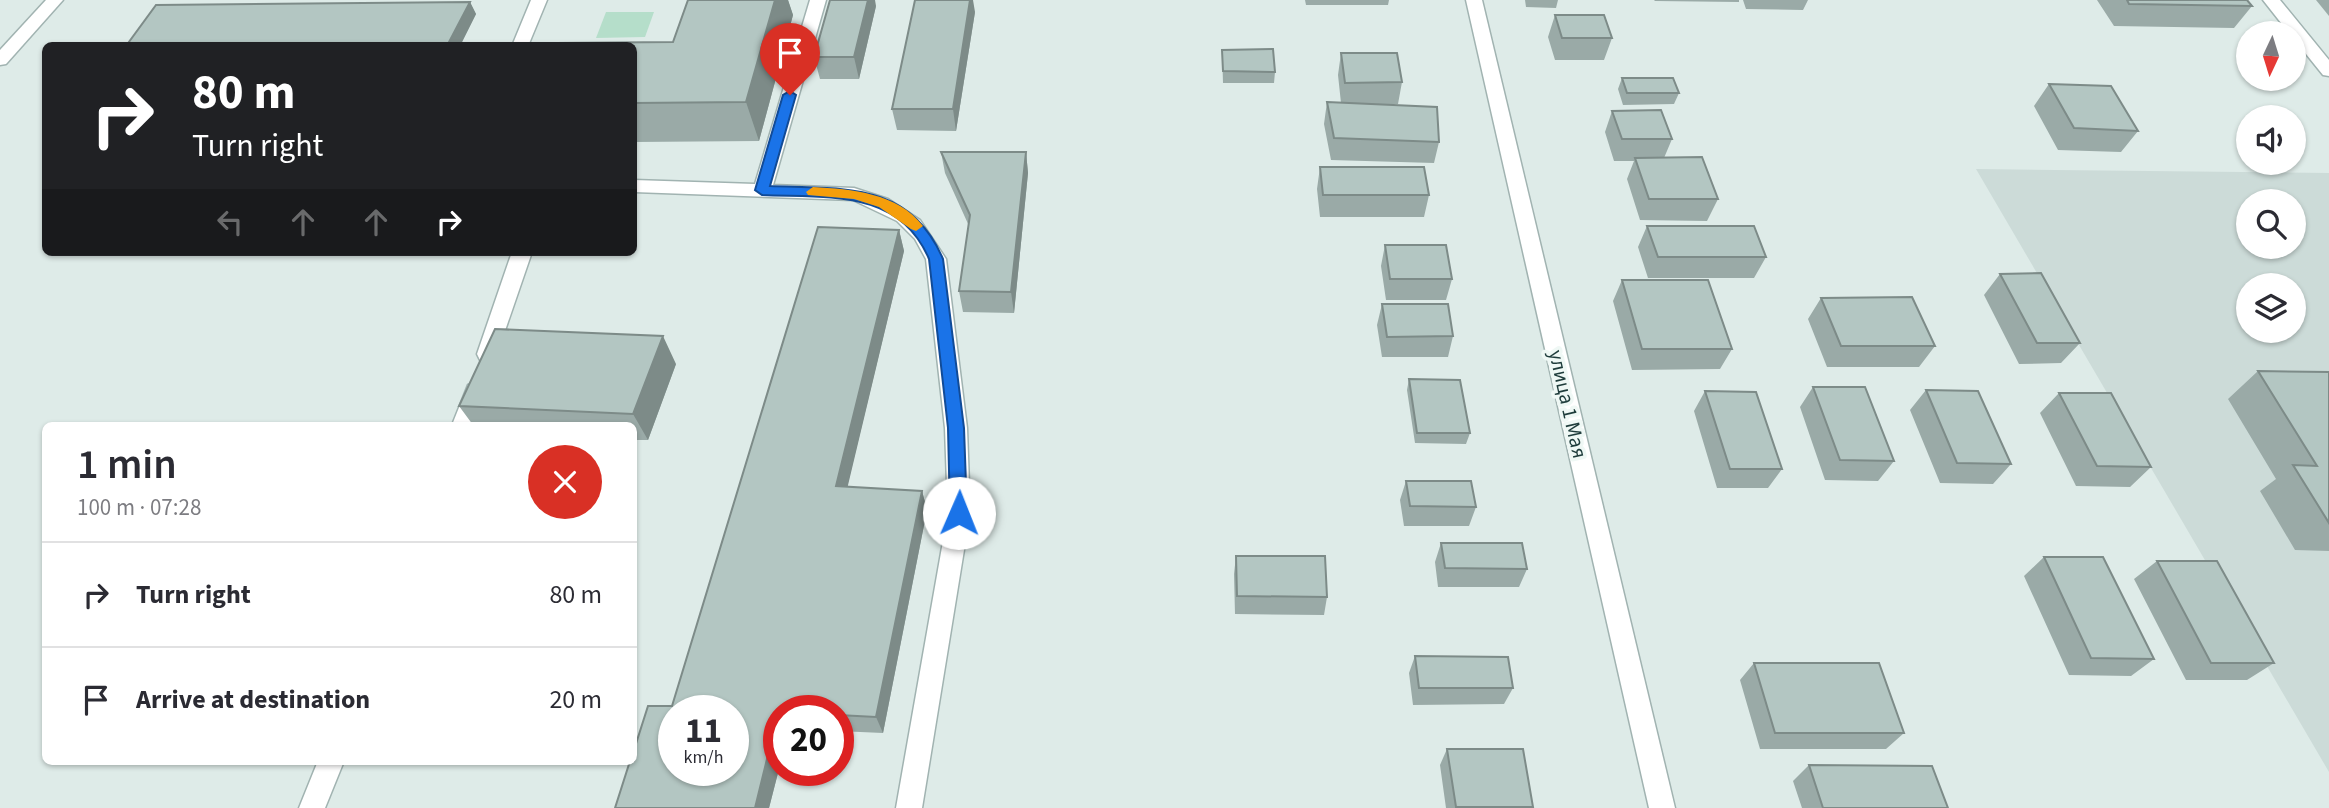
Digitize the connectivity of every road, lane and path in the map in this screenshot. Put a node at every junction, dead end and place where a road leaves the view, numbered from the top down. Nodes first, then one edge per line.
1 (55, 0) edge
2 (539, 0) edge
3 (818, 0) edge
4 (1474, 0) edge
5 (2271, 0) edge
6 (522, 42) edge
7 (0, 60) edge
8 (2329, 71) edge
9 (637, 186) edge
10 (762, 190) junction
11 (521, 256) edge
12 (464, 422) edge
13 (329, 765) edge
14 (312, 808) edge
15 (909, 808) edge
16 (1662, 808) edge

1 - 7 street
2 - 6 street
3 - 10 street
4 - 16 street, улица 1 Мая
5 - 8 street
9 - 10 street
10 - 15 street
11 - 12 street
13 - 14 street

